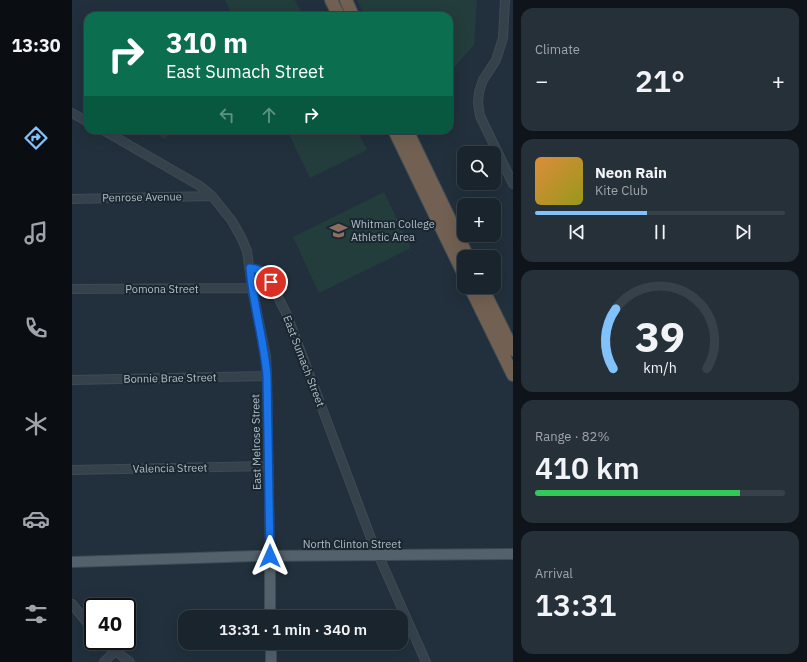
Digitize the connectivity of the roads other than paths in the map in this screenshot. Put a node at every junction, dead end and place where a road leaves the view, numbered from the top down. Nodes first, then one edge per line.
1 (331, 0) edge
2 (346, 0) edge
3 (504, 0) edge
4 (337, 12) edge
5 (351, 12) edge
6 (72, 113) edge
7 (84, 120) edge
8 (109, 134) edge
9 (396, 134) edge
10 (409, 134) edge
11 (513, 184) edge
12 (212, 196) junction
13 (72, 199) edge
14 (465, 250) edge
15 (457, 261) edge
16 (250, 268) junction
17 (252, 288) junction
18 (72, 289) edge
19 (473, 294) edge
20 (485, 294) edge
21 (513, 350) edge
22 (513, 375) edge
23 (267, 376) junction
24 (72, 380) edge
25 (269, 466) junction
26 (72, 470) edge
27 (513, 554) edge
28 (270, 556) junction
29 (380, 556) junction
30 (72, 562) edge
31 (72, 604) edge
32 (270, 610) edge
33 (84, 619) edge
34 (271, 650) edge
35 (115, 651) joint
36 (104, 662) edge
37 (130, 662) edge
38 (271, 662) edge
39 (426, 662) edge

1 - 4 highway
2 - 5 highway
3 - 11 street
6 - 7 street
8 - 12 street
9 - 15 highway
10 - 14 highway
12 - 13 street, Penrose Avenue
12 - 16 street
16 - 17 street, East Melrose Street
16 - 29 street, East Sumach Street
17 - 18 street, Pomona Street
17 - 23 street, East Melrose Street
19 - 22 highway
20 - 21 highway
23 - 24 street, Bonnie Brae Street
23 - 25 street, East Melrose Street
25 - 26 street, Valencia Street
25 - 28 street, East Melrose Street
27 - 29 main road, North Clinton Street
28 - 29 main road, North Clinton Street
28 - 30 main road, North Clinton Street
28 - 32 main road, East Melrose Street
29 - 39 street, East Sumach Street
31 - 33 street
34 - 38 main road
35 - 36 street
35 - 37 street

